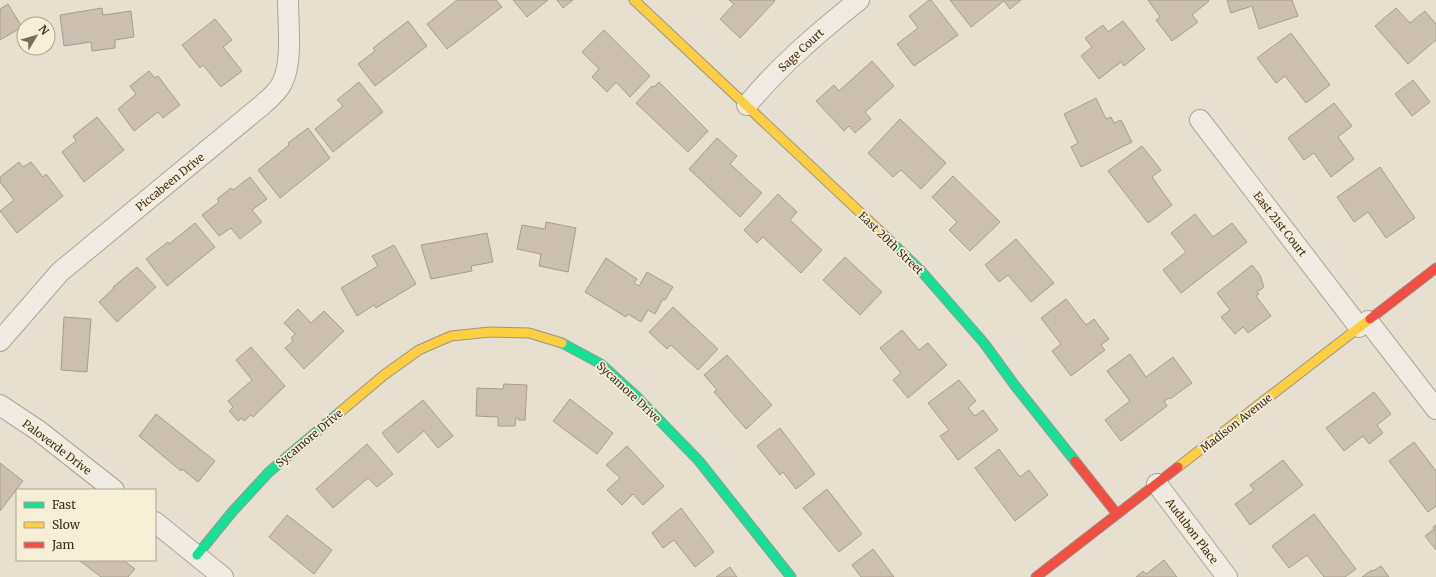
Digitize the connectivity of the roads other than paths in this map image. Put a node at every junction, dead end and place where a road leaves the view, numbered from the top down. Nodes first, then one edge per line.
1 (288, 0) edge
2 (634, 0) edge
3 (860, 0) edge
4 (747, 105) junction
5 (1200, 120) dead end
6 (1436, 268) edge
7 (1364, 324) junction
8 (0, 341) edge
9 (0, 405) edge
10 (1436, 409) edge
11 (1157, 484) junction
12 (113, 489) edge
13 (1117, 514) junction
14 (156, 523) edge
15 (197, 555) junction
16 (223, 577) edge
17 (791, 577) edge
18 (1036, 577) edge
19 (1227, 577) edge

1 - 8 street, Piccabeen Drive
2 - 4 street, East 20th Street
3 - 4 street, Sage Court
4 - 13 street, East 20th Street
5 - 7 street, East 21st Court
6 - 7 street, Madison Avenue
7 - 10 street, East 21st Court
7 - 11 street, Madison Avenue
9 - 12 street, Paloverde Drive
11 - 13 street, Madison Avenue
11 - 19 street, Audubon Place
13 - 18 street, Madison Avenue
14 - 15 street
15 - 16 street
15 - 17 street, Sycamore Drive

